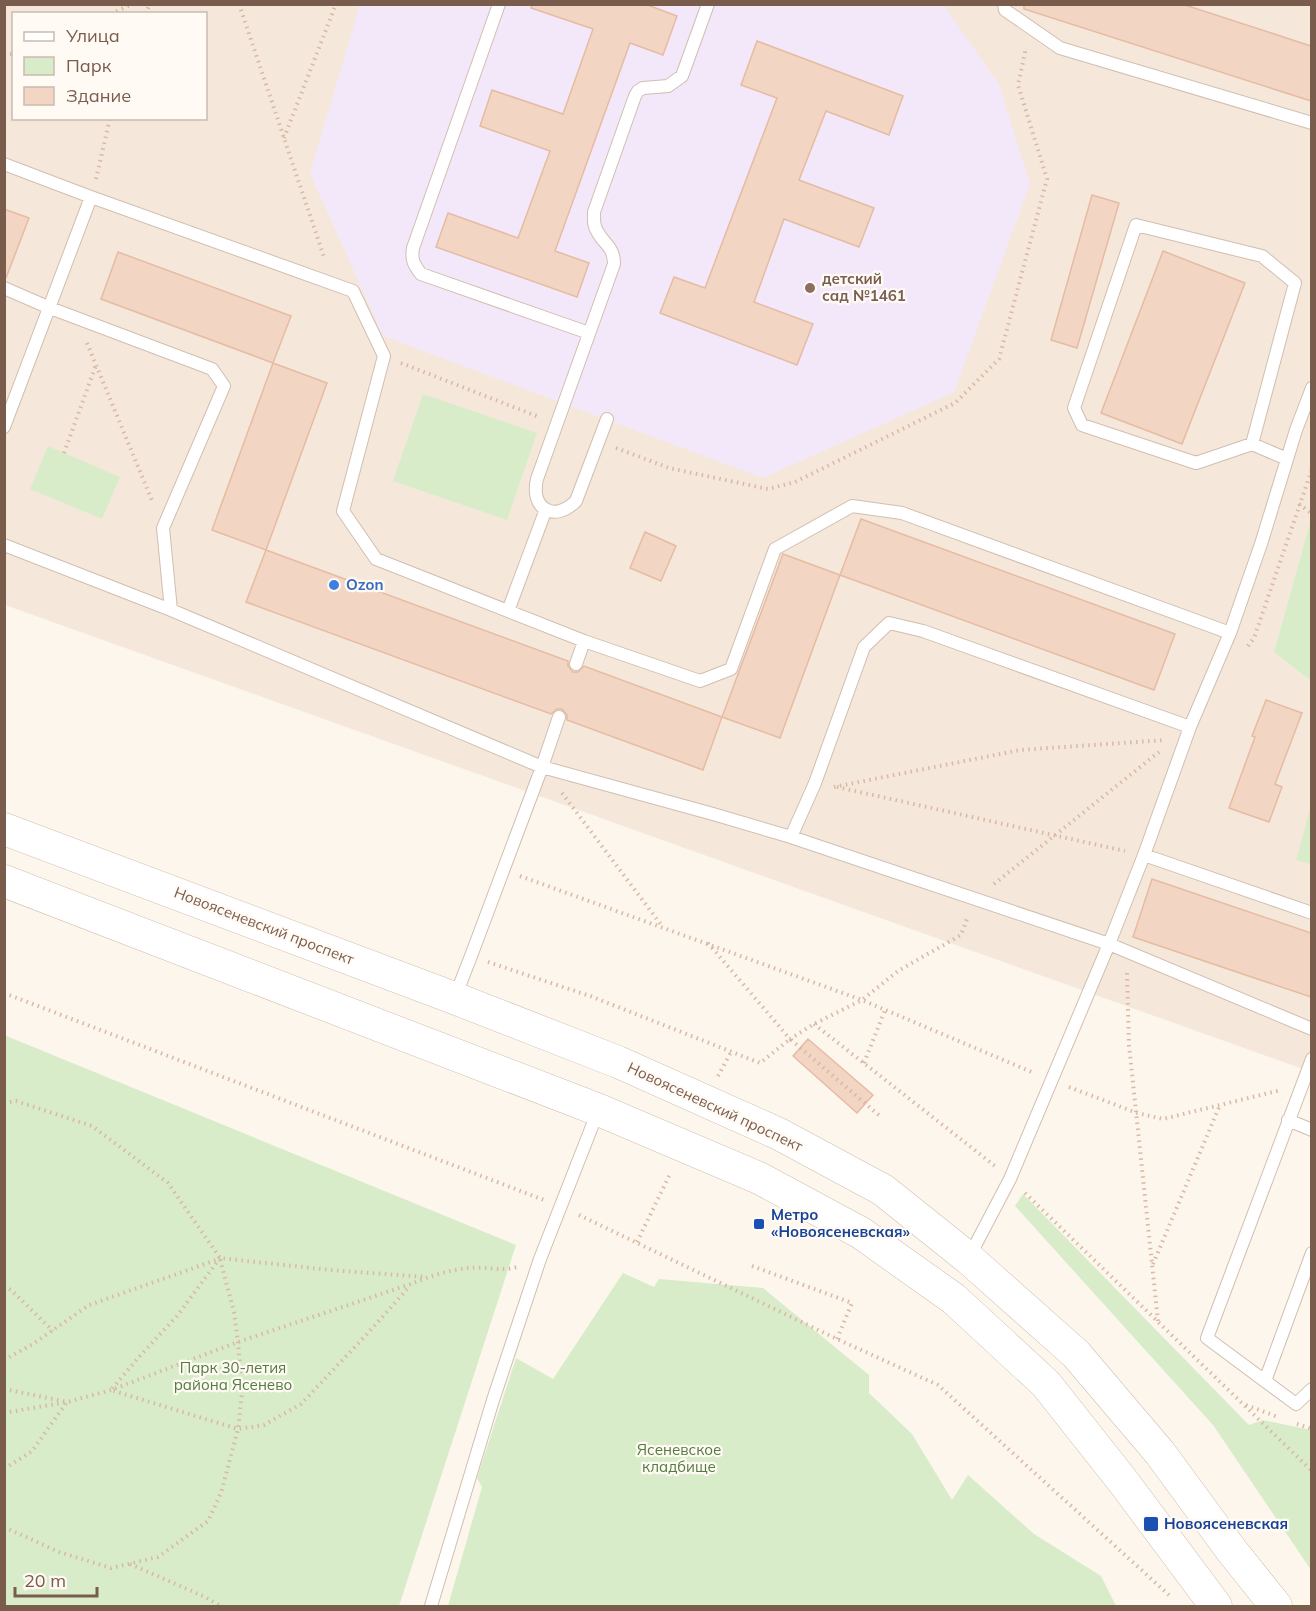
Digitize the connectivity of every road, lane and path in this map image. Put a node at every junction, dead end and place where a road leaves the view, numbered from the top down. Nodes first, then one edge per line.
1 (132, 4) edge
2 (240, 4) edge
3 (336, 4) edge
4 (499, 4) edge
5 (1004, 4) edge
6 (706, 5) edge
7 (115, 12) edge
8 (1030, 27) junction
9 (110, 120) edge
10 (1311, 123) edge
11 (284, 138) junction
12 (4, 164) edge
13 (91, 197) junction
14 (334, 285) junction
15 (4, 288) edge
16 (50, 308) junction
17 (77, 318) junction
18 (589, 333) junction
19 (384, 356) junction
20 (96, 364) junction
21 (1311, 388) edge
22 (607, 419) dead end
23 (557, 424) junction
24 (4, 427) edge
25 (599, 441) junction
26 (1252, 444) junction
27 (64, 453) dead end
28 (1287, 459) junction
29 (1299, 504) dead end
30 (546, 510) junction
31 (1311, 514) edge
32 (163, 528) junction
33 (4, 544) edge
34 (171, 610) junction
35 (508, 611) junction
36 (1230, 633) junction
37 (584, 641) junction
38 (576, 664) dead end
39 (559, 717) dead end
40 (1190, 727) junction
41 (1176, 739) junction
42 (542, 767) junction
43 (816, 783) junction
44 (834, 787) junction
45 (4, 829) edge
46 (1056, 836) junction
47 (791, 837) junction
48 (1144, 855) junction
49 (503, 870) junction
50 (4, 882) edge
51 (974, 899) junction
52 (1311, 913) edge
53 (663, 927) junction
54 (708, 943) junction
55 (1109, 944) junction
56 (1127, 952) junction
57 (471, 956) junction
58 (4, 993) edge
59 (454, 998) junction
60 (862, 1000) junction
61 (885, 1010) junction
62 (814, 1024) junction
63 (1311, 1029) edge
64 (790, 1039) junction
65 (730, 1052) junction
66 (1311, 1059) edge
67 (864, 1063) junction
68 (718, 1077) dead end
69 (1051, 1080) junction
70 (1302, 1084) junction
71 (4, 1103) edge
72 (1220, 1105) junction
73 (599, 1110) junction
74 (1137, 1113) junction
75 (881, 1117) dead end
76 (1288, 1120) junction
77 (1311, 1130) edge
78 (675, 1165) dead end
79 (1010, 1179) junction
80 (560, 1206) junction
81 (637, 1242) junction
82 (1311, 1253) edge
83 (220, 1258) junction
84 (968, 1258) junction
85 (540, 1259) junction
86 (1152, 1264) junction
87 (752, 1266) dead end
88 (427, 1277) junction
89 (411, 1284) junction
90 (4, 1286) edge
91 (1158, 1322) junction
92 (52, 1330) junction
93 (837, 1339) junction
94 (238, 1342) junction
95 (4, 1360) edge
96 (1264, 1381) junction
97 (4, 1389) edge
98 (1311, 1389) edge
99 (111, 1390) junction
100 (67, 1402) junction
101 (4, 1413) edge
102 (238, 1429) junction
103 (4, 1469) edge
104 (1311, 1471) edge
105 (4, 1527) edge
106 (129, 1564) junction
107 (1170, 1597) dead end
108 (220, 1606) edge
109 (430, 1606) edge
110 (1216, 1606) edge
111 (1276, 1606) edge

1 - 7 path
2 - 11 path
3 - 11 path
4 - 18 lane
5 - 8 lane
6 - 18 lane
8 - 10 lane
8 - 25 path
9 - 13 path
11 - 14 path
12 - 13 lane
13 - 14 lane
13 - 16 lane
14 - 19 lane
15 - 16 lane
16 - 17 lane
16 - 24 lane
17 - 20 path
17 - 32 lane
18 - 23 lane
19 - 23 path
19 - 35 lane
20 - 27 path
20 - 32 path
21 - 28 lane
22 - 25 lane
23 - 30 lane
25 - 30 lane
26 - 26 lane
26 - 28 lane
28 - 36 lane
29 - 31 path
30 - 35 lane
32 - 34 lane
33 - 34 lane
34 - 42 lane
35 - 37 lane
36 - 37 lane
36 - 40 lane
37 - 38 lane
39 - 42 lane
40 - 41 path
40 - 43 lane
40 - 48 lane
41 - 44 path
41 - 46 path
42 - 47 lane
42 - 49 lane
42 - 53 path
43 - 44 path
43 - 47 lane
44 - 46 path
45 - 59 street, Новоясеневский проспект
46 - 48 path
46 - 51 path
47 - 51 lane
48 - 52 lane
48 - 55 lane
49 - 53 path
49 - 57 lane
50 - 73 street
51 - 55 lane
51 - 60 path
53 - 54 path
54 - 60 path
54 - 64 path
55 - 56 lane
55 - 69 lane
56 - 63 lane
56 - 74 path
57 - 59 lane
57 - 65 path
58 - 80 path
59 - 84 street, Новоясеневский проспект
60 - 61 path
60 - 62 path
61 - 67 path
61 - 69 path
62 - 64 path
62 - 67 path
64 - 65 path
64 - 75 path
65 - 68 path
66 - 70 lane
67 - 79 path
69 - 74 path
69 - 79 lane
70 - 72 path
70 - 76 lane
71 - 83 path
72 - 74 path
72 - 86 path
73 - 80 lane
73 - 110 street
74 - 86 path
76 - 77 lane
76 - 96 lane
78 - 81 path
79 - 84 lane
79 - 91 path
80 - 81 path
80 - 85 lane
81 - 93 path
82 - 96 lane
83 - 88 path
83 - 92 path
83 - 94 path
83 - 99 path
84 - 111 street, Новоясеневский проспект
85 - 88 path
85 - 109 lane
86 - 91 path
87 - 93 path
88 - 89 path
89 - 94 path
89 - 102 path
90 - 92 path
91 - 104 path
92 - 95 path
93 - 107 path
94 - 99 path
94 - 102 path
96 - 98 lane
97 - 100 path
99 - 100 path
99 - 102 path
100 - 101 path
100 - 103 path
102 - 106 path
105 - 106 path
106 - 108 path

